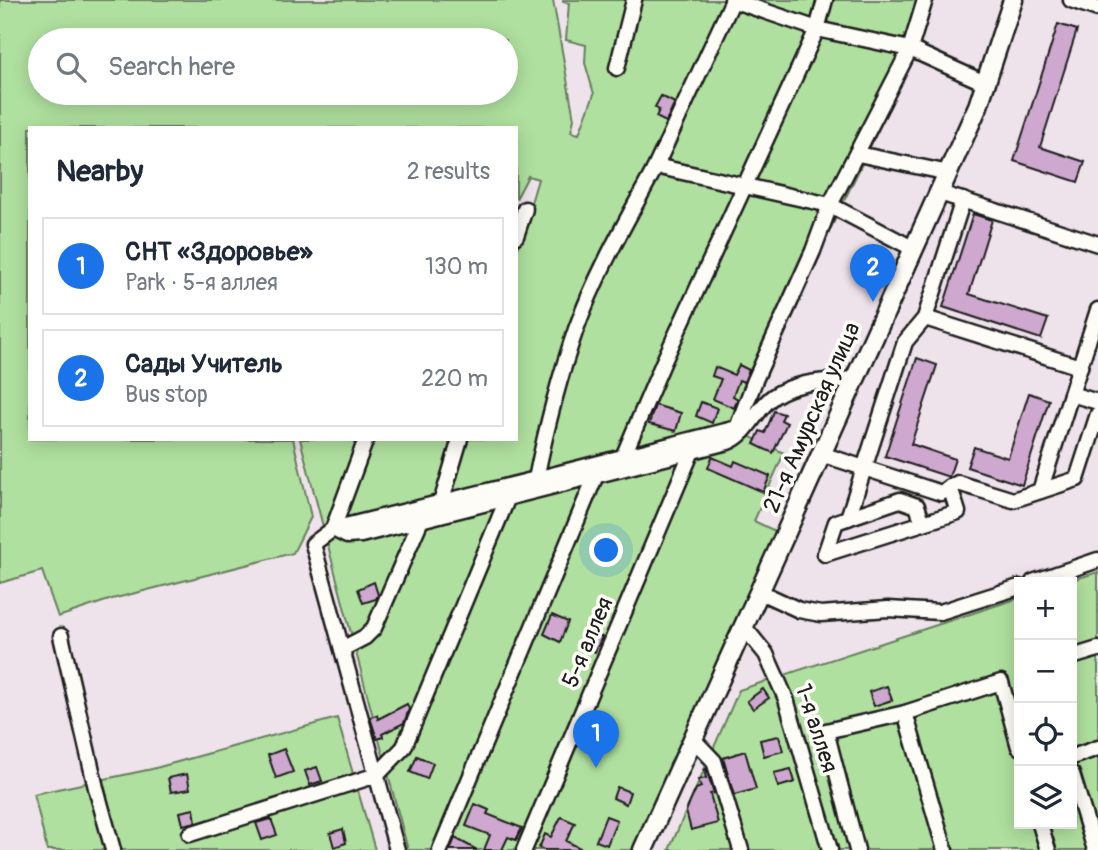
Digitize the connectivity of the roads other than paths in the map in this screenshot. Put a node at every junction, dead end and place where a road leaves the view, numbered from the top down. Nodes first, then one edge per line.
1 (634, 0) edge
2 (733, 0) edge
3 (825, 0) edge
4 (925, 0) edge
5 (1013, 0) edge
6 (1071, 0) edge
7 (1098, 9) edge
8 (817, 29) junction
9 (910, 49) junction
10 (617, 68) dead end
11 (987, 84) junction
12 (858, 154) junction
13 (654, 170) junction
14 (949, 173) junction
15 (746, 185) junction
16 (940, 193) junction
17 (963, 200) junction
18 (830, 205) junction
19 (526, 209) dead end
20 (518, 231) edge
21 (1098, 244) edge
22 (914, 249) junction
23 (1098, 310) edge
24 (925, 317) junction
25 (1080, 367) junction
26 (854, 379) junction
27 (1071, 394) junction
28 (1098, 402) edge
29 (1098, 414) edge
30 (365, 441) edge
31 (459, 441) edge
32 (692, 451) junction
33 (821, 454) junction
34 (623, 457) junction
35 (864, 468) junction
36 (596, 475) junction
37 (536, 479) junction
38 (950, 487) junction
39 (1040, 491) junction
40 (508, 497) junction
41 (441, 503) junction
42 (848, 518) junction
43 (421, 520) junction
44 (923, 523) junction
45 (333, 530) junction
46 (1098, 560) edge
47 (1047, 577) edge
48 (1014, 589) edge
49 (760, 592) junction
50 (744, 627) junction
51 (61, 636) dead end
52 (342, 649) junction
53 (1098, 649) edge
54 (1077, 655) edge
55 (905, 713) junction
56 (1014, 729) edge
57 (693, 739) junction
58 (1098, 748) edge
59 (1077, 755) edge
60 (377, 775) junction
61 (1077, 789) edge
62 (1042, 829) edge
63 (190, 834) dead end
64 (647, 848) edge
65 (1096, 848) edge
66 (392, 849) edge
67 (113, 850) edge
68 (440, 850) edge
69 (524, 850) edge
70 (741, 850) edge
71 (830, 850) edge
72 (857, 850) edge
73 (945, 850) edge
74 (1048, 850) edge

1 - 10 street
2 - 8 street
2 - 13 street
3 - 8 street
4 - 9 street
5 - 11 main road, 21-я Амурская улица
6 - 7 street
8 - 9 street
8 - 15 street
9 - 11 street
9 - 12 street
11 - 14 main road, 21-я Амурская улица
12 - 14 street
12 - 18 street
13 - 15 street
13 - 37 street
14 - 16 main road, 21-я Амурская улица
15 - 18 street
15 - 34 street
16 - 17 street
16 - 22 main road, 21-я Амурская улица
17 - 21 street
17 - 24 street
18 - 22 street
18 - 34 street
19 - 20 street
22 - 26 main road, 21-я Амурская улица
23 - 25 street
24 - 25 street
24 - 35 street
25 - 27 street
26 - 32 street
26 - 33 main road, 21-я Амурская улица
27 - 28 street
27 - 39 street
29 - 39 street
30 - 45 street
31 - 41 street
32 - 36 street
32 - 69 street, 5-я аллея
33 - 35 street
33 - 49 main road, 21-я Амурская улица
34 - 37 street
35 - 38 street
35 - 42 street
36 - 40 street
36 - 68 street
37 - 41 street
38 - 39 street
38 - 44 street
40 - 43 street
40 - 60 street
41 - 45 street
42 - 44 street
42 - 44 street
43 - 45 street
43 - 52 street
45 - 52 street
46 - 47 street
48 - 49 street
49 - 50 main road, 21-я Амурская улица
50 - 57 main road, 21-я Амурская улица
50 - 71 street, 1-я аллея
51 - 67 street
52 - 60 street
53 - 54 street
55 - 56 street
55 - 72 street
55 - 73 street
57 - 64 main road, 21-я Амурская улица
57 - 70 street
58 - 59 street
60 - 63 street
60 - 66 street
61 - 65 street
62 - 74 street

